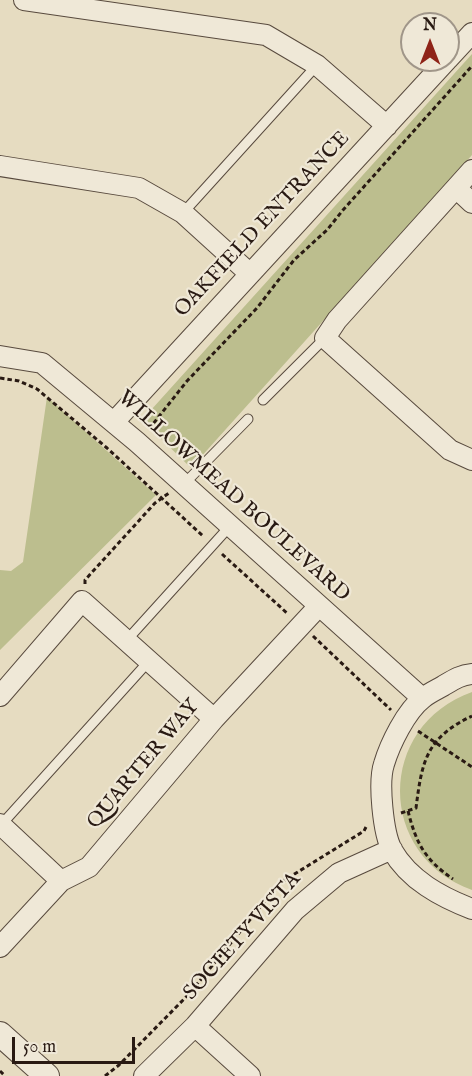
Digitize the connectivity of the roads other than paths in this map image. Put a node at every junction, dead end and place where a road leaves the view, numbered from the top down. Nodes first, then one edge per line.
1 (24, 0) edge
2 (472, 33) edge
3 (460, 46) edge
4 (316, 65) junction
5 (437, 72) edge
6 (387, 126) junction
7 (0, 166) edge
8 (472, 170) edge
9 (456, 188) junction
10 (472, 203) edge
11 (183, 213) junction
12 (249, 273) junction
13 (325, 338) junction
14 (0, 356) edge
15 (263, 400) dead end
16 (248, 419) dead end
17 (114, 422) junction
18 (472, 460) edge
19 (184, 484) junction
20 (231, 526) junction
21 (319, 606) junction
22 (126, 641) junction
23 (149, 661) junction
24 (472, 674) edge
25 (0, 696) edge
26 (422, 698) junction
27 (214, 719) junction
28 (1, 824) edge
29 (392, 849) junction
30 (61, 881) junction
31 (472, 909) edge
32 (0, 947) edge
33 (195, 1026) junction
34 (0, 1034) edge
35 (47, 1076) edge
36 (144, 1076) edge
37 (250, 1076) edge

1 - 4 street
2 - 3 street, OAKFIELD ENTRANCE
4 - 6 street
4 - 11 lane
5 - 6 street, OAKFIELD ENTRANCE
6 - 12 street, OAKFIELD ENTRANCE
7 - 11 street
8 - 9 street
9 - 10 street
9 - 13 street
11 - 12 street
12 - 17 street, OAKFIELD ENTRANCE
13 - 15 lane
13 - 18 street
14 - 17 street, WILLOWMEAD BOULEVARD
16 - 19 lane
17 - 19 street, WILLOWMEAD BOULEVARD
19 - 20 street, WILLOWMEAD BOULEVARD
20 - 21 street, WILLOWMEAD BOULEVARD
20 - 22 lane
21 - 26 street, WILLOWMEAD BOULEVARD
21 - 27 street, QUARTER WAY
22 - 23 street
22 - 25 street
23 - 27 street
23 - 28 lane
24 - 26 street
26 - 29 street
27 - 30 street, QUARTER WAY
28 - 30 street
29 - 31 street
29 - 33 street, SOCIETY VISTA
30 - 32 street, QUARTER WAY
33 - 36 street, SOCIETY VISTA
33 - 37 street
34 - 35 street

